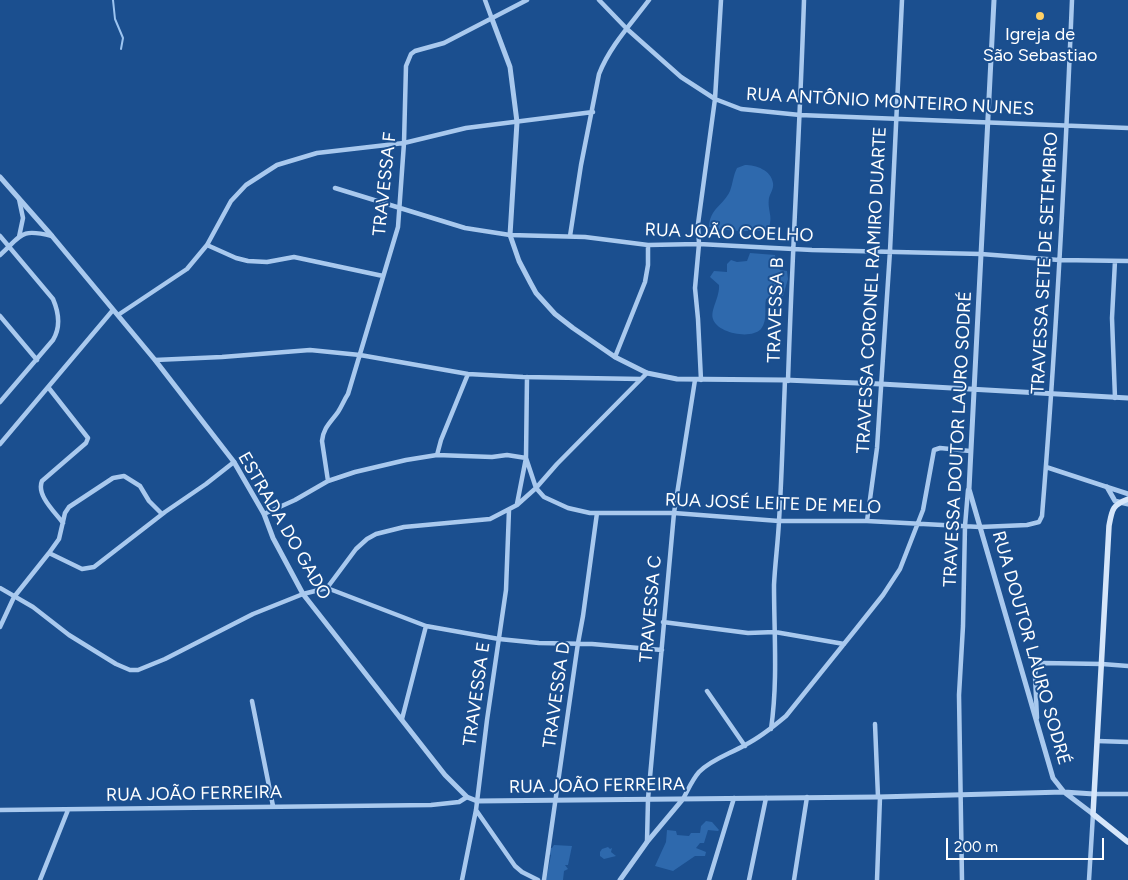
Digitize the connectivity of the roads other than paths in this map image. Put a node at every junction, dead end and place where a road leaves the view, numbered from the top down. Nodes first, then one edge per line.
1 (485, 0) edge
2 (527, 0) edge
3 (600, 0) edge
4 (649, 0) edge
5 (721, 0) edge
6 (804, 0) edge
7 (902, 0) edge
8 (994, 0) edge
9 (1072, 0) edge
10 (492, 19) junction
11 (627, 29) junction
12 (715, 99) junction
13 (593, 112) junction
14 (800, 115) junction
15 (896, 118) junction
16 (517, 122) junction
17 (988, 123) junction
18 (1067, 125) junction
19 (1128, 128) edge
20 (404, 143) junction
21 (0, 177) edge
22 (335, 188) dead end
23 (19, 197) junction
24 (400, 208) junction
25 (510, 235) junction
26 (0, 236) edge
27 (52, 236) junction
28 (570, 236) junction
29 (19, 237) junction
30 (699, 244) junction
31 (207, 245) junction
32 (648, 245) junction
33 (9, 247) junction
34 (792, 249) junction
35 (890, 251) junction
36 (981, 254) junction
37 (0, 255) edge
38 (1059, 260) junction
39 (1115, 260) junction
40 (1128, 261) edge
41 (383, 276) junction
42 (113, 310) junction
43 (118, 315) junction
44 (0, 316) edge
45 (360, 355) junction
46 (615, 357) junction
47 (37, 360) junction
48 (155, 360) junction
49 (646, 373) junction
50 (468, 374) junction
51 (527, 377) junction
52 (641, 379) junction
53 (698, 380) junction
54 (786, 381) junction
55 (881, 384) junction
56 (48, 387) junction
57 (974, 389) junction
58 (1052, 395) junction
59 (1115, 398) junction
60 (1128, 398) edge
61 (0, 402) edge
62 (0, 444) edge
63 (970, 451) junction
64 (437, 455) junction
65 (526, 458) junction
66 (234, 462) junction
67 (1046, 467) junction
68 (328, 481) junction
69 (1107, 487) junction
70 (536, 488) junction
71 (969, 489) junction
72 (1128, 494) edge
73 (1128, 499) edge
74 (1118, 502) junction
75 (1128, 504) edge
76 (517, 505) junction
77 (508, 510) junction
78 (597, 513) junction
79 (674, 513) junction
80 (162, 514) junction
81 (264, 514) junction
82 (1042, 516) joint
83 (779, 521) junction
84 (867, 521) junction
85 (63, 523) junction
86 (919, 524) junction
87 (965, 526) junction
88 (980, 527) junction
89 (49, 553) junction
90 (0, 588) edge
91 (327, 588) junction
92 (303, 594) junction
93 (14, 597) junction
94 (664, 622) junction
95 (0, 626) edge
96 (426, 626) junction
97 (775, 632) junction
98 (499, 639) junction
99 (578, 643) junction
100 (844, 644) junction
101 (662, 650) junction
102 (1102, 664) junction
103 (1128, 666) edge
104 (707, 691) dead end
105 (252, 701) dead end
106 (402, 719) junction
107 (875, 724) dead end
108 (1037, 725) junction
109 (770, 730) junction
110 (1097, 741) junction
111 (1128, 742) edge
112 (745, 746) junction
113 (1064, 792) junction
114 (1094, 794) junction
115 (1128, 794) edge
116 (960, 795) junction
117 (467, 797) junction
118 (807, 797) junction
119 (879, 797) junction
120 (734, 798) junction
121 (766, 798) junction
122 (556, 799) junction
123 (648, 799) junction
124 (683, 799) junction
125 (476, 801) junction
126 (273, 806) junction
127 (0, 810) edge
128 (68, 810) junction
129 (476, 810) junction
130 (1094, 814) junction
131 (647, 842) junction
132 (1128, 842) edge
133 (40, 880) edge
134 (462, 880) edge
135 (538, 880) edge
136 (544, 880) edge
137 (620, 880) edge
138 (709, 880) edge
139 (749, 880) edge
140 (794, 880) edge
141 (877, 880) edge
142 (962, 880) edge
143 (1089, 880) edge

1 - 10 street
2 - 10 street
3 - 11 street, RUA ANTÔNIO MONTEIRO NUNES
4 - 11 street
5 - 12 street, TRAVESSA C
6 - 14 street, TRAVESSA B
7 - 15 street, TRAVESSA CORONEL RAMIRO DUARTE
8 - 17 street, TRAVESSA DOUTOR LAURO SODRÉ
9 - 18 street, TRAVESSA SETE DE SETEMBRO
10 - 16 street
10 - 20 street, TRAVESSA F
11 - 12 street, RUA ANTÔNIO MONTEIRO NUNES
11 - 13 street
12 - 14 street, RUA ANTÔNIO MONTEIRO NUNES
12 - 30 street, TRAVESSA C
13 - 16 street
13 - 28 street
14 - 15 street, RUA ANTÔNIO MONTEIRO NUNES
14 - 34 street, TRAVESSA B
15 - 17 street, RUA ANTÔNIO MONTEIRO NUNES
15 - 35 street, TRAVESSA CORONEL RAMIRO DUARTE
16 - 20 street
16 - 25 street
17 - 18 street, RUA ANTÔNIO MONTEIRO NUNES
17 - 36 street, TRAVESSA DOUTOR LAURO SODRÉ
18 - 19 street, RUA ANTÔNIO MONTEIRO NUNES
18 - 38 street, TRAVESSA SETE DE SETEMBRO
20 - 24 street, TRAVESSA F
20 - 31 street
21 - 23 street, ESTRADA DO GADO
22 - 24 street, RUA JOÃO COELHO
23 - 27 street, ESTRADA DO GADO
23 - 29 street
24 - 25 street, RUA JOÃO COELHO
24 - 41 street, TRAVESSA F
25 - 28 street, RUA JOÃO COELHO
25 - 46 street
26 - 33 street
27 - 29 street
27 - 42 street, ESTRADA DO GADO
28 - 32 street, RUA JOÃO COELHO
29 - 33 street
30 - 32 street, RUA JOÃO COELHO
30 - 34 street, RUA JOÃO COELHO
30 - 53 street, TRAVESSA C
31 - 41 street
31 - 43 street
32 - 46 street
33 - 37 street
33 - 47 street
34 - 35 street, RUA JOÃO COELHO
34 - 54 street, TRAVESSA B
35 - 36 street, RUA JOÃO COELHO
35 - 55 street, TRAVESSA CORONEL RAMIRO DUARTE
36 - 38 street, RUA JOÃO COELHO
36 - 57 street, TRAVESSA DOUTOR LAURO SODRÉ
38 - 39 street, RUA JOÃO COELHO
38 - 58 street, TRAVESSA SETE DE SETEMBRO
39 - 40 street, RUA JOÃO COELHO
39 - 59 street
41 - 45 street, TRAVESSA F
42 - 43 street, ESTRADA DO GADO
42 - 56 street
43 - 48 street, ESTRADA DO GADO
44 - 47 street
45 - 48 street
45 - 50 street
45 - 68 street, TRAVESSA F
46 - 49 street
47 - 61 street
48 - 66 street, ESTRADA DO GADO
49 - 52 street
49 - 53 street
50 - 51 street
50 - 64 street
51 - 52 street
51 - 65 street
52 - 70 street
53 - 54 street
53 - 79 street, TRAVESSA C
54 - 55 street
54 - 83 street, TRAVESSA B
55 - 57 street
55 - 84 street, TRAVESSA CORONEL RAMIRO DUARTE
56 - 62 street
56 - 85 street
57 - 58 street
57 - 63 street, TRAVESSA DOUTOR LAURO SODRÉ
58 - 59 street
58 - 67 street, TRAVESSA SETE DE SETEMBRO
59 - 60 street
63 - 71 street, TRAVESSA DOUTOR LAURO SODRÉ
63 - 86 street
64 - 65 street
64 - 68 street
65 - 70 street
65 - 76 street
66 - 80 street
66 - 81 street, ESTRADA DO GADO
67 - 69 street
67 - 82 street, TRAVESSA SETE DE SETEMBRO
68 - 81 street
69 - 72 street
69 - 74 street
70 - 76 street
70 - 78 street, RUA JOSÉ LEITE DE MELO
71 - 87 street, TRAVESSA DOUTOR LAURO SODRÉ
71 - 88 street, RUA DOUTOR LAURO SODRÉ
73 - 74 main road
74 - 75 street
74 - 102 main road
76 - 77 street
77 - 91 street
77 - 98 street, TRAVESSA E
78 - 79 street, RUA JOSÉ LEITE DE MELO
78 - 99 street, TRAVESSA D
79 - 83 street, RUA JOSÉ LEITE DE MELO
79 - 94 street, TRAVESSA C
80 - 85 street
80 - 89 street
81 - 92 street, ESTRADA DO GADO
82 - 88 street, RUA JOSÉ LEITE DE MELO
83 - 84 street, RUA JOSÉ LEITE DE MELO
83 - 97 street, TRAVESSA B
84 - 86 street, RUA JOSÉ LEITE DE MELO
85 - 89 street
86 - 87 street, RUA JOSÉ LEITE DE MELO
86 - 100 street
87 - 88 street, RUA JOSÉ LEITE DE MELO
87 - 116 street, TRAVESSA DOUTOR LAURO SODRÉ
88 - 108 street, RUA DOUTOR LAURO SODRÉ
89 - 93 street
90 - 93 street
91 - 92 street
91 - 96 street
92 - 93 street
92 - 106 street, ESTRADA DO GADO
93 - 95 street
94 - 97 street
94 - 101 street, TRAVESSA C
96 - 98 street
96 - 106 street
97 - 100 street
97 - 109 street, TRAVESSA B
98 - 99 street
98 - 125 street, TRAVESSA E
99 - 101 street
99 - 122 street, TRAVESSA D
100 - 109 street
101 - 123 street, TRAVESSA C
102 - 103 street
102 - 108 street
102 - 110 main road
104 - 112 street
105 - 126 street
106 - 117 street, ESTRADA DO GADO
107 - 119 street
108 - 113 street, RUA DOUTOR LAURO SODRÉ
109 - 112 street
110 - 111 street
110 - 114 main road
112 - 124 street
113 - 114 street, RUA JOÃO FERREIRA
113 - 116 street, RUA JOÃO FERREIRA
113 - 130 street, RUA DOUTOR LAURO SODRÉ
114 - 115 street, RUA JOÃO FERREIRA
114 - 130 main road
116 - 119 street, RUA JOÃO FERREIRA
116 - 142 street, TRAVESSA DOUTOR LAURO SODRÉ
117 - 125 street, RUA JOÃO FERREIRA
117 - 126 street, RUA JOÃO FERREIRA
118 - 119 street, RUA JOÃO FERREIRA
118 - 121 street, RUA JOÃO FERREIRA
118 - 140 street
119 - 141 street
120 - 121 street, RUA JOÃO FERREIRA
120 - 124 street, RUA JOÃO FERREIRA
120 - 138 street
121 - 139 street
122 - 123 street, RUA JOÃO FERREIRA
122 - 125 street, RUA JOÃO FERREIRA
122 - 136 street, TRAVESSA D
123 - 124 street, RUA JOÃO FERREIRA
123 - 131 street, TRAVESSA C
124 - 131 street
125 - 129 street, TRAVESSA E
126 - 128 street, RUA JOÃO FERREIRA
127 - 128 street, RUA JOÃO FERREIRA
128 - 133 street
129 - 134 street, TRAVESSA E
129 - 135 street
130 - 132 main road, RUA DOUTOR LAURO SODRÉ
130 - 143 street
131 - 137 street

